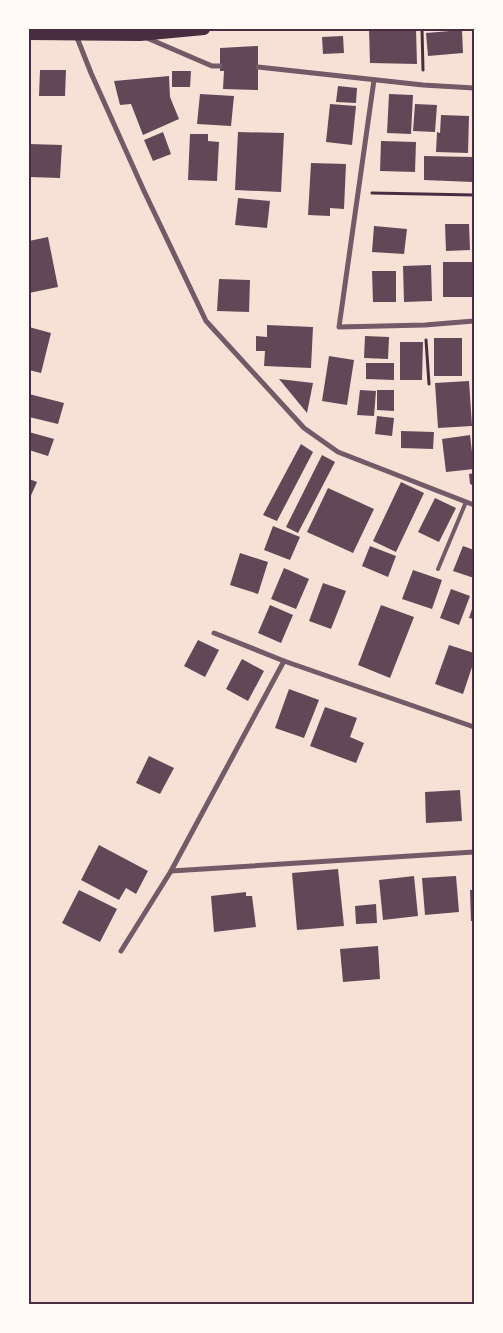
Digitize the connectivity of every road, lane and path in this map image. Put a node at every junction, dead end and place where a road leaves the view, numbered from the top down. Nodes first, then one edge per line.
1 (204, 29) edge
2 (422, 29) edge
3 (76, 32) edge
4 (29, 34) edge
5 (140, 35) junction
6 (220, 66) dead end
7 (258, 67) dead end
8 (374, 80) junction
9 (423, 85) junction
10 (474, 88) edge
11 (359, 193) junction
12 (474, 195) edge
13 (474, 321) edge
14 (425, 325) junction
15 (429, 384) dead end
16 (466, 502) junction
17 (474, 505) edge
18 (438, 569) dead end
19 (214, 632) dead end
20 (284, 661) junction
21 (474, 727) edge
22 (474, 852) edge
23 (171, 871) junction
24 (121, 951) dead end

1 - 5 main road
2 - 9 path
3 - 4 main road
3 - 5 main road
3 - 16 street
5 - 6 street
7 - 8 street
8 - 9 street
8 - 11 street
9 - 10 street
11 - 12 path
11 - 14 street
13 - 14 street
14 - 15 path
16 - 17 street
16 - 18 lane
19 - 20 street
20 - 21 street
20 - 23 street
22 - 23 street
23 - 24 street

